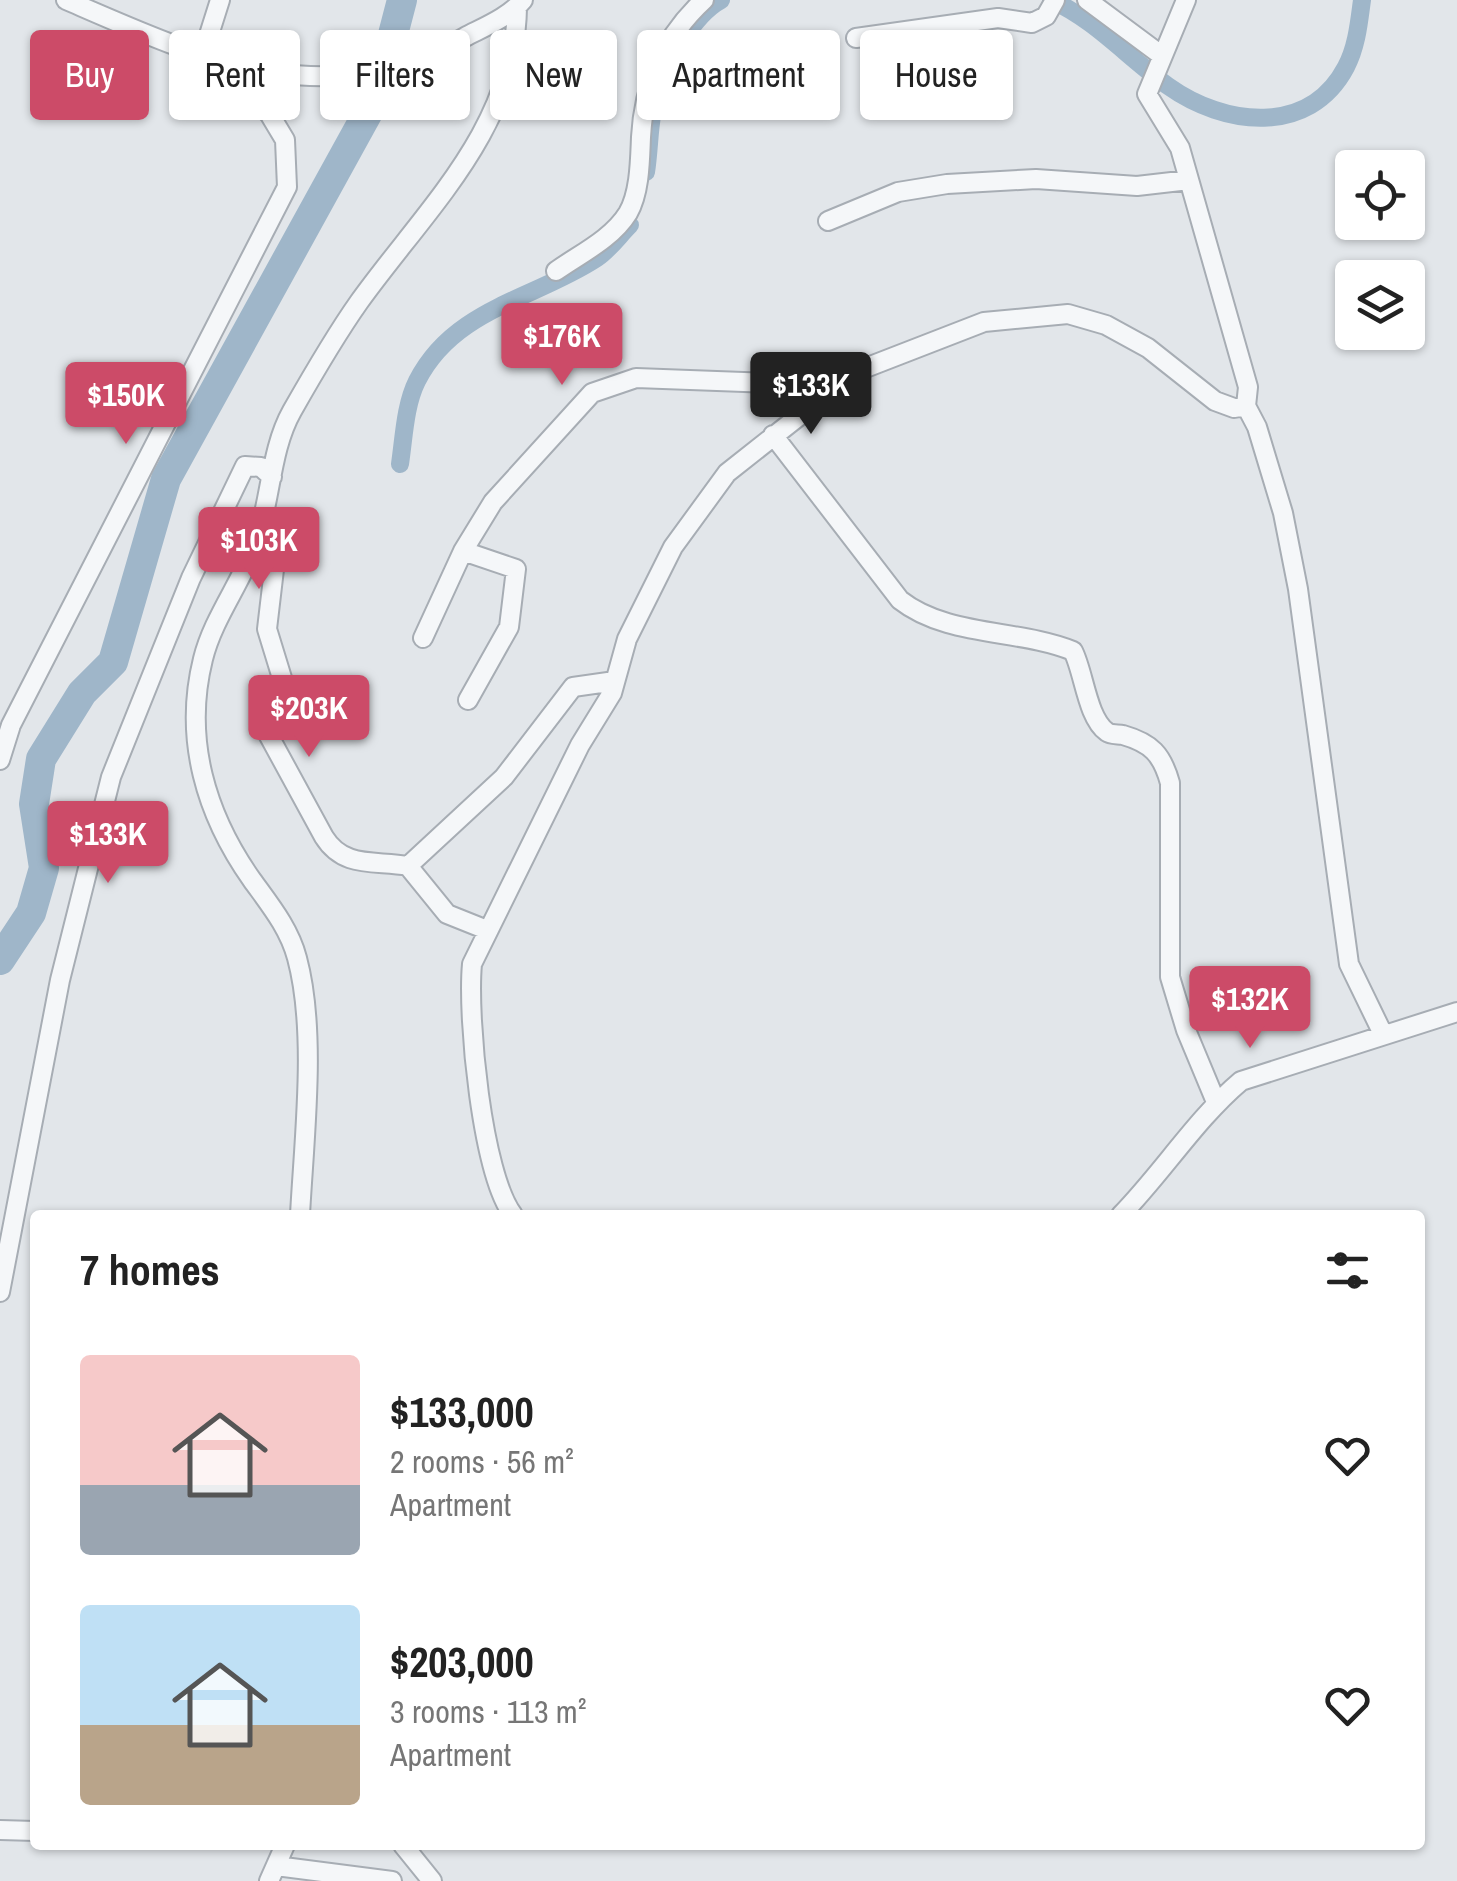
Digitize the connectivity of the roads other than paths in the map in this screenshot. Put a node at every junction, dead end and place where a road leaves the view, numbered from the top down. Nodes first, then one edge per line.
1 (66, 0) edge
2 (220, 0) edge
3 (704, 0) edge
4 (1087, 0) edge
5 (1186, 0) edge
6 (520, 4) edge
7 (1050, 8) edge
8 (213, 30) edge
9 (856, 38) dead end
10 (169, 43) edge
11 (1161, 55) junction
12 (300, 77) edge
13 (273, 120) edge
14 (283, 120) edge
15 (281, 131) junction
16 (1189, 180) junction
17 (828, 221) dead end
18 (556, 271) dead end
19 (844, 380) junction
20 (1246, 406) junction
21 (773, 434) junction
22 (272, 477) junction
23 (257, 540) junction
24 (463, 552) junction
25 (424, 638) dead end
26 (615, 682) junction
27 (468, 700) dead end
28 (0, 760) edge
29 (408, 866) junction
30 (486, 930) junction
31 (1457, 1012) edge
32 (1382, 1032) junction
33 (1216, 1102) junction
34 (300, 1210) edge
35 (511, 1210) edge
36 (1126, 1210) edge
37 (0, 1292) edge
38 (0, 1830) edge
39 (30, 1831) edge
40 (282, 1850) edge
41 (407, 1850) edge
42 (273, 1874) edge
43 (392, 1881) edge
44 (432, 1881) edge

1 - 10 street
2 - 8 street
3 - 18 street
4 - 11 street
5 - 11 street
6 - 12 street
6 - 22 street
7 - 9 street
11 - 16 street
13 - 15 street
14 - 15 street
15 - 28 street
16 - 17 street
16 - 20 street
19 - 20 street
19 - 21 street
19 - 24 street
20 - 32 street
21 - 26 street
21 - 33 street
22 - 23 street
22 - 37 street
23 - 29 street
23 - 34 street
24 - 25 street
24 - 27 street
26 - 29 street
26 - 30 street
29 - 30 street
30 - 35 street
31 - 32 street
32 - 33 street
33 - 36 street
38 - 39 street
40 - 42 street
41 - 44 street
42 - 43 street

